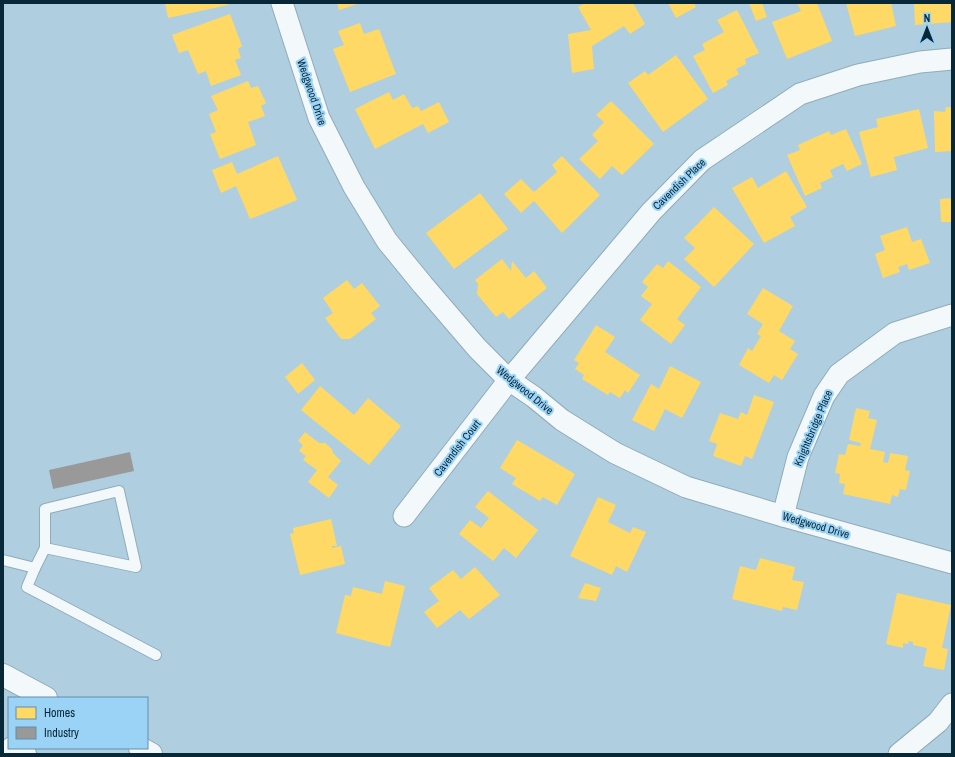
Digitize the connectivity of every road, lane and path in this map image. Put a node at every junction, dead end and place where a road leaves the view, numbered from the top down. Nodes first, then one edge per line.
1 (282, 3) edge
2 (952, 59) edge
3 (952, 315) edge
4 (509, 380) junction
5 (404, 516) dead end
6 (783, 516) junction
7 (45, 548) junction
8 (3, 560) edge
9 (952, 563) edge
10 (35, 568) junction
11 (156, 655) dead end
12 (3, 675) edge
13 (44, 697) edge
14 (952, 705) edge
15 (14, 749) edge
16 (142, 749) edge
17 (25, 754) edge
18 (151, 754) edge
19 (899, 754) edge

1 - 4 street, Wedgwood Drive
2 - 4 street, Cavendish Place
3 - 6 street, Knightsbridge Place
4 - 5 street, Cavendish Court
4 - 6 street, Wedgwood Drive
6 - 9 street, Wedgwood Drive
7 - 7 lane
7 - 10 lane
8 - 10 lane
10 - 11 lane
12 - 13 main road
14 - 19 street
15 - 17 main road
16 - 18 main road

